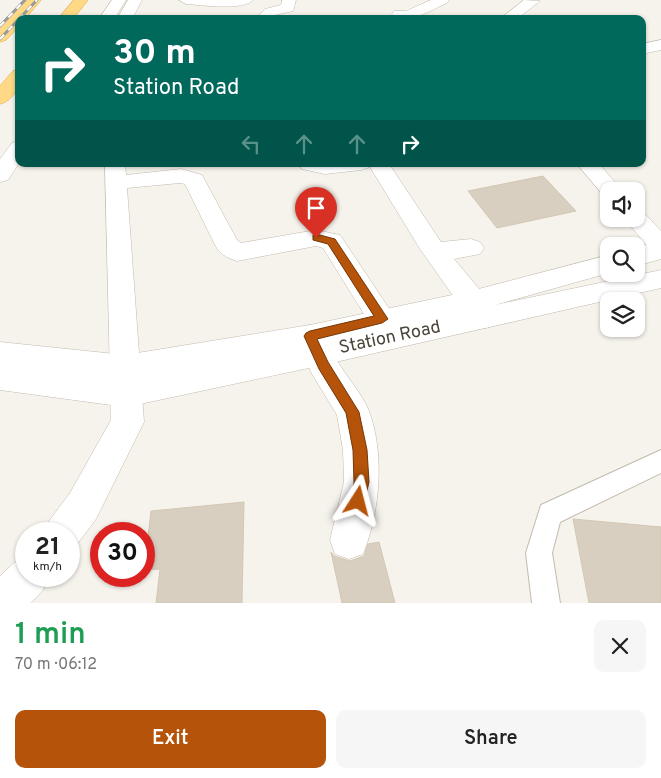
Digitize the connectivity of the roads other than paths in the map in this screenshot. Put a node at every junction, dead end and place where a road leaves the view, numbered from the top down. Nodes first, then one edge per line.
1 (34, 0) edge
2 (80, 0) edge
3 (119, 0) edge
4 (135, 0) edge
5 (246, 0) edge
6 (289, 0) edge
7 (413, 0) edge
8 (442, 0) edge
9 (531, 0) edge
10 (193, 4) edge
11 (21, 15) edge
12 (68, 15) edge
13 (109, 15) edge
14 (126, 15) edge
15 (267, 15) edge
16 (398, 15) edge
17 (410, 15) edge
18 (513, 15) edge
19 (15, 21) edge
20 (0, 38) edge
21 (661, 45) edge
22 (646, 47) edge
23 (15, 80) edge
24 (0, 98) edge
25 (15, 153) edge
26 (321, 167) edge
27 (334, 167) edge
28 (381, 167) edge
29 (590, 167) edge
30 (116, 174) edge
31 (0, 175) edge
32 (604, 182) edge
33 (644, 227) edge
34 (661, 246) edge
35 (471, 248) dead end
36 (434, 250) junction
37 (661, 250) edge
38 (645, 254) edge
39 (600, 267) edge
40 (661, 279) edge
41 (479, 309) junction
42 (382, 319) junction
43 (314, 345) junction
44 (0, 354) edge
45 (0, 376) edge
46 (126, 380) junction
47 (661, 462) edge
48 (71, 522) edge
49 (349, 540) dead end
50 (18, 587) edge
51 (2, 603) edge
52 (546, 603) edge

1 - 11 highway
2 - 12 highway
3 - 13 street
4 - 14 street
5 - 10 street
6 - 15 street
7 - 16 street
8 - 17 street
9 - 18 street
19 - 20 highway
21 - 22 street
23 - 24 highway
25 - 31 street
26 - 27 street
28 - 36 street
29 - 32 street
30 - 42 street
30 - 46 street
33 - 34 street
35 - 36 street
36 - 41 street
37 - 38 street
39 - 41 street, Station Road
40 - 41 street, Station Road
41 - 42 street, Station Road
41 - 43 street, Station Road
42 - 43 street, Station Road
43 - 46 street, Station Road
43 - 49 street
44 - 46 street, Station Road
45 - 46 street, Station Road
46 - 48 street
47 - 52 lane
50 - 51 street

